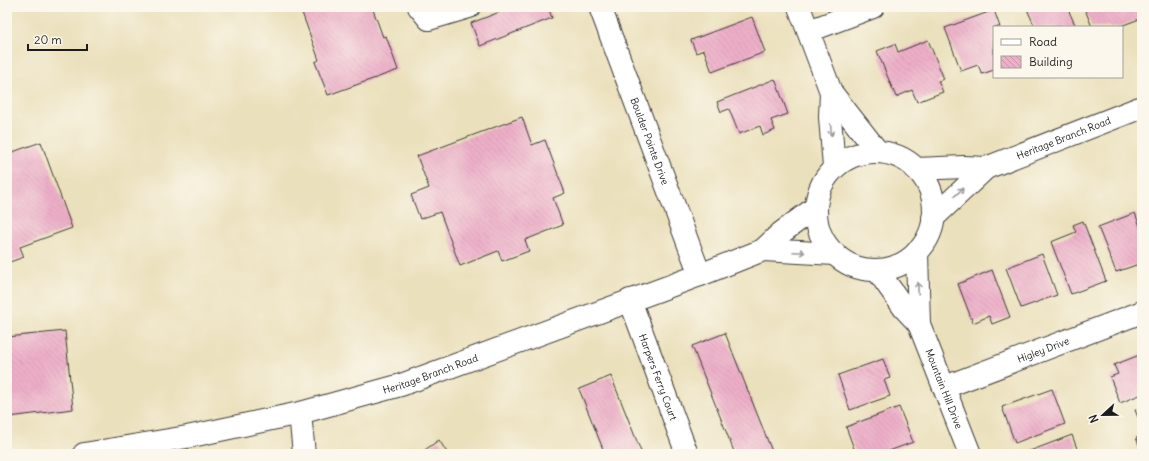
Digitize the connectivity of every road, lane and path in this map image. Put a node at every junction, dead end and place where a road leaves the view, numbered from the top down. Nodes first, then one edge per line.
1 (419, 7) edge
2 (469, 7) edge
3 (600, 7) edge
4 (799, 7) edge
5 (873, 7) edge
6 (809, 31) junction
7 (831, 92) junction
8 (1142, 108) edge
9 (878, 152) junction
10 (834, 167) junction
11 (986, 168) junction
12 (916, 169) junction
13 (816, 206) junction
14 (933, 218) junction
15 (763, 250) junction
16 (917, 252) junction
17 (835, 254) junction
18 (877, 270) junction
19 (700, 275) junction
20 (630, 300) junction
21 (1142, 312) edge
22 (919, 324) junction
23 (945, 387) junction
24 (300, 413) junction
25 (84, 454) edge
26 (304, 454) edge
27 (687, 454) edge
28 (970, 454) edge

1 - 2 street
3 - 19 street, Boulder Pointe Drive
4 - 6 street
5 - 6 street
6 - 7 street
7 - 9 street
7 -> 10 street
8 - 11 street, Heritage Branch Road
9 - 10 street
9 - 12 street
10 - 13 street
11 - 12 street, Heritage Branch Road
14 -> 11 street, Heritage Branch Road
12 - 14 street
13 - 15 street, Heritage Branch Road
13 - 17 street
14 - 16 street
15 -> 17 street, Heritage Branch Road
15 - 19 street, Heritage Branch Road
16 - 18 street
22 -> 16 street, Mountain Hill Drive
17 - 18 street
18 - 22 street, Mountain Hill Drive
19 - 20 street, Heritage Branch Road
20 - 24 street, Heritage Branch Road
20 - 27 street, Harpers Ferry Court
21 - 23 street, Higley Drive
22 - 23 street, Mountain Hill Drive
23 - 28 street, Mountain Hill Drive
24 - 25 street, Heritage Branch Road
24 - 26 street

